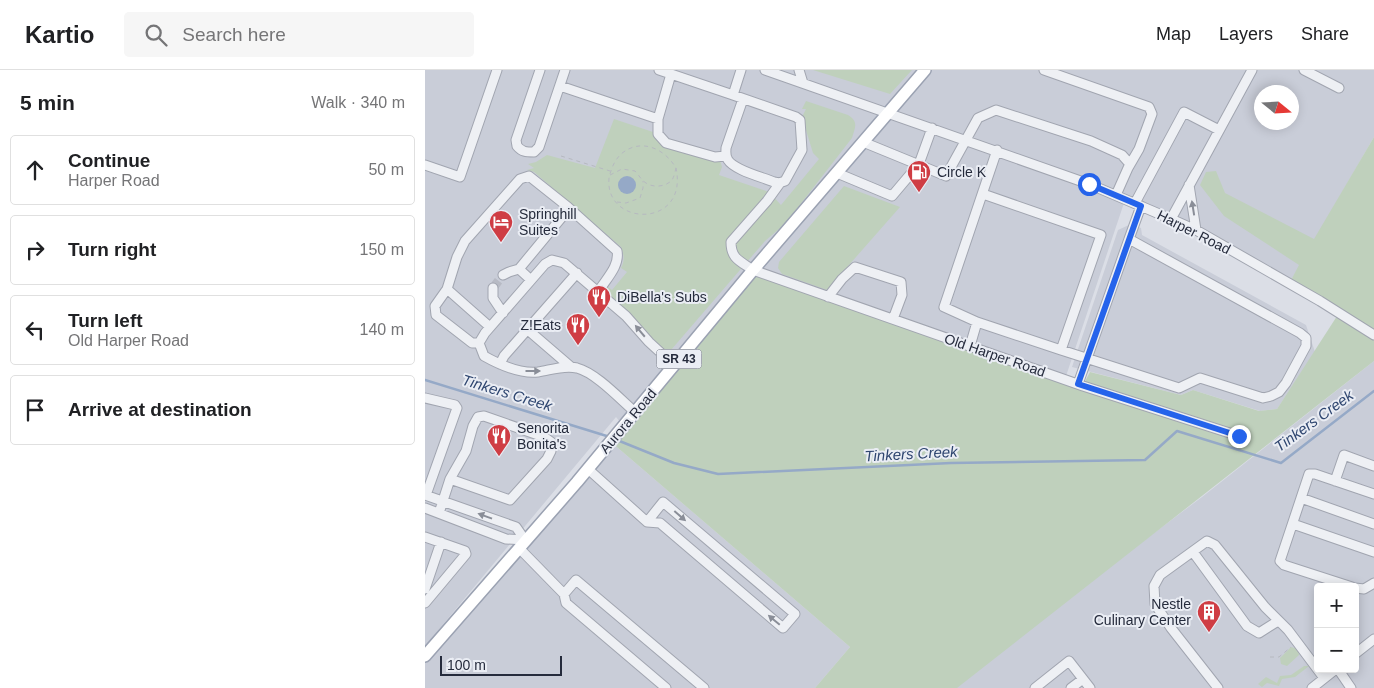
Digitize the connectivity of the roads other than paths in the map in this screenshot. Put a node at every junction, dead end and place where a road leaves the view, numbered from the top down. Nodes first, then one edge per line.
1 (497, 70) edge
2 (540, 70) edge
3 (565, 70) edge
4 (659, 70) edge
5 (741, 70) edge
6 (765, 70) edge
7 (799, 70) edge
8 (925, 70) edge
9 (1044, 70) edge
10 (1252, 70) edge
11 (1304, 70) edge
12 (671, 74) junction
13 (803, 83) junction
14 (560, 86) junction
15 (1339, 88) dead end
16 (733, 95) junction
17 (743, 99) junction
18 (889, 112) junction
19 (658, 119) junction
20 (932, 128) junction
21 (1219, 130) junction
22 (967, 140) junction
23 (863, 142) junction
24 (997, 150) junction
25 (726, 156) junction
26 (919, 164) junction
27 (1130, 164) junction
28 (425, 165) edge
29 (837, 173) junction
30 (780, 182) junction
31 (1189, 185) junction
32 (983, 194) junction
33 (1116, 195) junction
34 (1138, 205) junction
35 (568, 207) junction
36 (1171, 219) junction
37 (1196, 230) junction
38 (1129, 240) junction
39 (519, 269) junction
40 (753, 270) junction
41 (577, 273) junction
42 (503, 275) tunnel mouth
43 (531, 280) junction
44 (493, 288) dead end
45 (447, 289) junction
46 (598, 292) junction
47 (828, 297) junction
48 (503, 313) junction
49 (893, 319) junction
50 (977, 322) junction
51 (491, 327) junction
52 (527, 330) junction
53 (1374, 335) edge
54 (479, 342) junction
55 (969, 346) junction
56 (1061, 350) junction
57 (1087, 359) junction
58 (500, 364) junction
59 (674, 364) junction
60 (571, 367) junction
61 (1078, 384) junction
62 (425, 398) edge
63 (635, 412) junction
64 (1239, 436) dead end
65 (1374, 466) edge
66 (425, 467) edge
67 (588, 469) junction
68 (435, 470) junction
69 (450, 479) junction
70 (1335, 481) junction
71 (1374, 494) edge
72 (425, 495) edge
73 (1301, 498) junction
74 (443, 501) junction
75 (425, 508) edge
76 (439, 513) junction
77 (647, 522) junction
78 (1293, 524) junction
79 (1374, 524) edge
80 (425, 537) edge
81 (441, 542) junction
82 (522, 544) junction
83 (1193, 552) junction
84 (1374, 552) edge
85 (1340, 583) edge
86 (1374, 583) edge
87 (1359, 588) edge
88 (564, 594) junction
89 (426, 595) edge
90 (1278, 620) junction
91 (1374, 639) edge
92 (1359, 651) edge
93 (425, 656) edge
94 (1331, 673) edge
95 (1340, 673) edge
96 (1324, 678) junction
97 (1083, 679) junction
98 (666, 688) edge
99 (704, 688) edge
100 (1035, 688) edge
101 (1071, 688) edge
102 (1090, 688) edge
103 (1218, 688) edge
104 (1312, 688) edge
105 (1351, 688) edge

1 - 28 street
2 - 14 street
3 - 14 street
4 - 12 street
5 - 16 street
6 - 13 street, Harper Road
7 - 13 street
8 - 18 main road, Aurora Road / SR 43
9 - 27 street
10 - 21 street
11 - 15 street
12 - 16 street
12 - 19 street
13 - 18 street, Harper Road
14 - 19 street
16 - 17 street
17 - 25 street
17 - 30 street
18 - 20 street, Harper Road
18 - 23 main road, Aurora Road / SR 43
19 - 25 street
20 - 22 street, Harper Road
20 - 26 street
21 - 31 street
21 - 34 street
22 - 24 street, Harper Road
22 - 26 street
22 - 27 street
23 - 26 street
23 - 29 main road, Aurora Road / SR 43
24 - 32 street
24 - 33 street, Harper Road
25 - 30 street
26 - 29 street
27 - 33 street
29 - 40 main road, Aurora Road / SR 43
30 - 40 street, Old Harper Road
31 - 36 street
37 -> 31 street
32 - 50 street
32 - 56 street
33 - 34 street, Harper Road
34 - 36 street, Harper Road
34 - 38 street
35 - 39 street
35 - 45 street
35 - 46 street
36 - 37 street, Harper Road
37 - 53 street, Harper Road
38 - 57 street
38 - 57 street
39 - 42 street
39 - 43 street
40 - 47 street, Old Harper Road
40 - 59 main road, Aurora Road / SR 43
41 - 43 street
41 - 46 street
41 - 52 street
43 - 48 street
44 - 48 street
45 - 51 street
45 - 54 street
59 -> 46 street
47 - 49 street, Old Harper Road
47 - 49 street
48 - 51 street
49 - 55 street, Old Harper Road
50 - 55 street
50 - 56 street
51 - 54 street
52 - 58 street
52 - 60 street
54 - 58 street
55 - 61 street, Old Harper Road
56 - 57 street
57 - 61 street
58 -> 60 street
59 - 63 main road, Aurora Road / SR 43
60 - 63 street
61 - 64 street, Old Harper Road
62 - 68 street
63 - 67 main road, Aurora Road / SR 43
65 - 70 street
66 - 68 street
67 - 77 street
67 - 82 main road, Aurora Road / SR 43
68 - 72 street
69 - 69 street
69 - 74 street
70 - 71 street
70 - 73 street
72 - 74 street
73 - 78 street
73 - 79 street
74 - 76 street
82 -> 74 street
75 - 76 street
76 - 82 street
77 -> 77 street
78 - 84 street
78 - 85 street
80 - 81 street
81 - 89 street
81 - 89 street
82 - 88 street
82 - 93 main road, Aurora Road / SR 43
83 - 90 street
83 - 90 street
83 - 103 street
86 - 87 street
88 - 98 street
88 - 99 street
90 - 96 street
91 - 92 street
94 - 96 street
95 - 105 street
96 - 104 street
97 - 100 street
97 - 101 street
97 - 102 street

